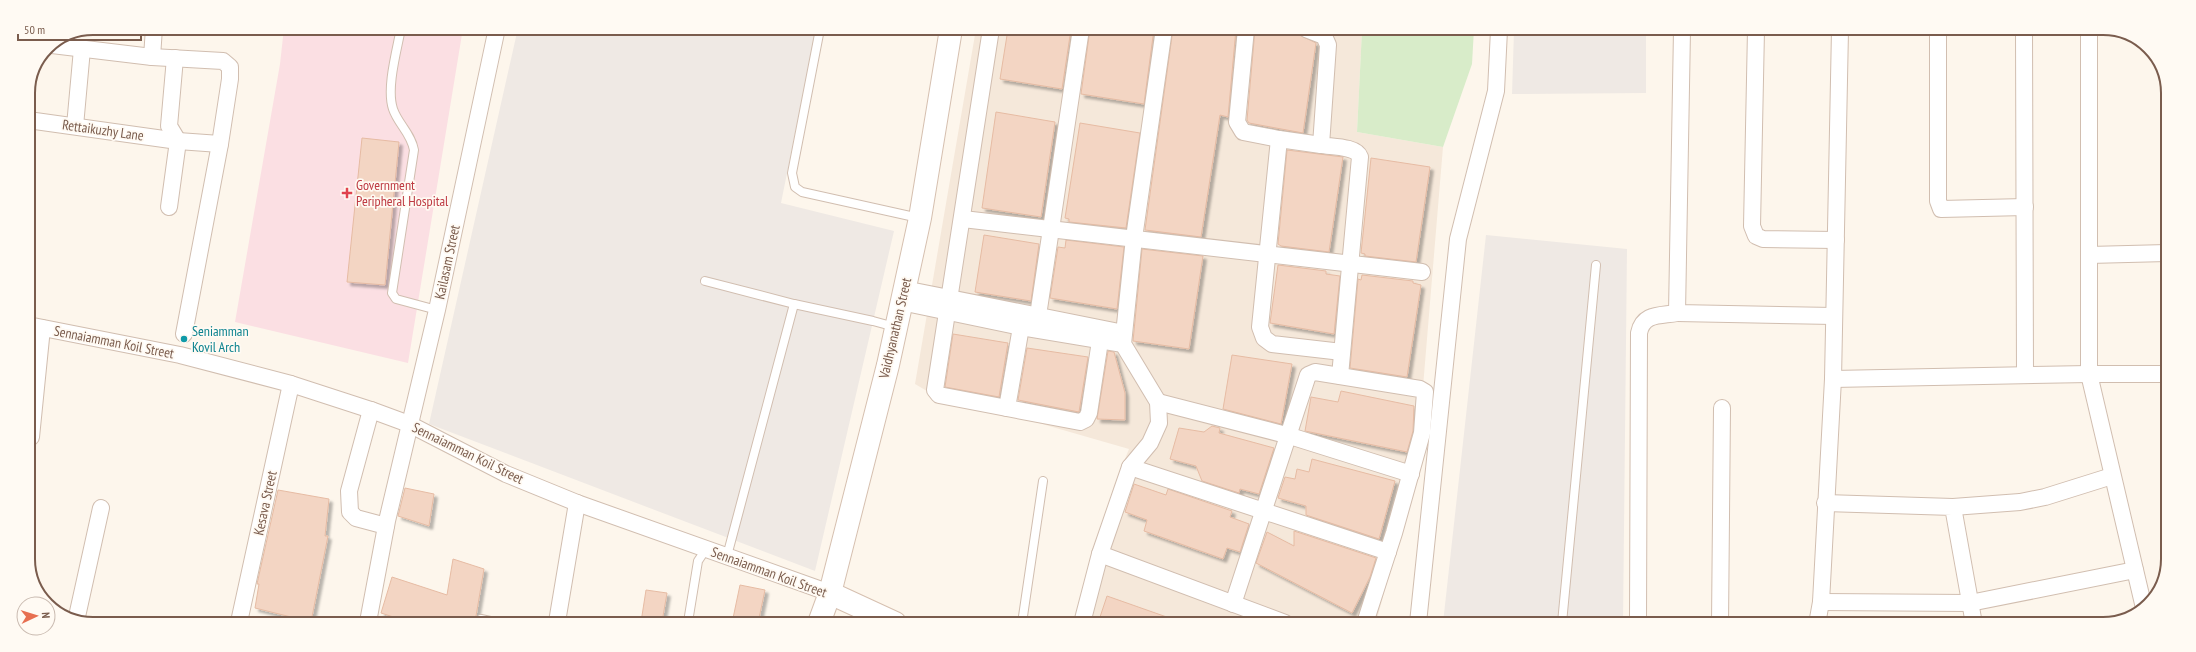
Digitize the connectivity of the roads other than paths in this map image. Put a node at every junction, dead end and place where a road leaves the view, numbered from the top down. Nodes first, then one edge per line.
1 (154, 35) edge
2 (400, 35) edge
3 (495, 35) edge
4 (819, 35) edge
5 (950, 35) edge
6 (990, 35) edge
7 (1080, 35) edge
8 (1163, 35) edge
9 (1245, 35) edge
10 (1321, 35) edge
11 (1499, 35) edge
12 (1682, 35) edge
13 (1756, 35) edge
14 (1840, 35) edge
15 (1938, 35) edge
16 (2024, 35) edge
17 (2089, 35) edge
18 (60, 46) edge
19 (82, 49) junction
20 (152, 57) junction
21 (174, 58) junction
22 (35, 121) edge
23 (75, 126) junction
24 (1279, 139) junction
25 (178, 140) junction
26 (220, 144) junction
27 (1321, 145) junction
28 (169, 207) dead end
29 (2025, 207) junction
30 (920, 218) junction
31 (963, 219) junction
32 (1052, 229) junction
33 (1134, 238) junction
34 (1836, 240) junction
35 (1266, 253) junction
36 (2161, 253) edge
37 (2089, 255) junction
38 (1351, 264) junction
39 (1596, 265) dead end
40 (1422, 272) dead end
41 (705, 281) dead end
42 (903, 295) junction
43 (794, 304) junction
44 (949, 305) junction
45 (436, 310) junction
46 (1677, 312) junction
47 (1834, 316) junction
48 (1032, 324) junction
49 (35, 326) edge
50 (895, 327) junction
51 (1124, 339) junction
52 (1100, 341) junction
53 (182, 344) junction
54 (1342, 352) junction
55 (2089, 374) junction
56 (2161, 374) edge
57 (2026, 375) junction
58 (1340, 376) junction
59 (1833, 379) junction
60 (291, 384) junction
61 (1158, 402) junction
62 (1007, 408) junction
63 (1722, 408) dead end
64 (371, 410) junction
65 (409, 424) junction
66 (1290, 436) junction
67 (1130, 467) junction
68 (1411, 474) junction
69 (2112, 476) junction
70 (1043, 481) dead end
71 (577, 503) junction
72 (1825, 503) junction
73 (1953, 507) junction
74 (101, 508) dead end
75 (1264, 512) junction
76 (386, 526) junction
77 (706, 549) junction
78 (1388, 552) junction
79 (1100, 554) junction
80 (727, 556) junction
81 (2134, 570) junction
82 (830, 594) junction
83 (2142, 601) edge
84 (1821, 602) junction
85 (1233, 604) junction
86 (1970, 604) junction
87 (78, 615) edge
88 (240, 617) edge
89 (369, 617) edge
90 (558, 617) edge
91 (689, 617) edge
92 (821, 617) edge
93 (882, 617) edge
94 (1023, 617) edge
95 (1084, 617) edge
96 (1269, 617) edge
97 (1367, 617) edge
98 (1419, 617) edge
99 (1563, 617) edge
100 (1638, 617) edge
101 (1720, 617) edge
102 (1818, 617) edge
103 (1973, 617) edge

1 - 20 street
2 - 45 lane
3 - 45 street, Kailasam Street
4 - 30 lane
5 - 30 main road, Vaidhyanathan Street
6 - 31 street
7 - 32 street
8 - 33 street
9 - 24 street
10 - 27 street
11 - 98 street
12 - 46 street
13 - 34 street
14 - 34 street
15 - 29 street
16 - 29 street
17 - 37 street
18 - 19 street
19 - 20 street
19 - 23 street
20 - 21 street
21 - 25 street
21 - 26 street
22 - 23 street, Rettaikuzhy Lane
23 - 25 street, Rettaikuzhy Lane
24 - 27 street
24 - 35 street
25 - 26 street, Rettaikuzhy Lane
25 - 28 street
26 - 53 street
27 - 38 street
29 - 57 street
30 - 42 main road, Vaidhyanathan Street
31 - 32 street
31 - 44 street
32 - 33 street
32 - 48 street
33 - 35 street
33 - 51 street
34 - 47 street
35 - 38 street
35 - 54 street
36 - 37 street
37 - 55 street
38 - 40 street
38 - 54 street
39 - 99 lane
41 - 43 lane
42 - 44 street
42 - 50 main road, Vaidhyanathan Street
43 - 50 lane
43 - 80 lane
44 - 48 street
44 - 62 street
45 - 65 street, Kailasam Street
46 - 47 street
46 - 100 street
47 - 59 street
48 - 51 street
48 - 52 street
48 - 62 street
49 - 53 street, Sennaiamman Koil Street
50 - 82 main road, Vaidhyanathan Street
51 - 52 street
51 - 61 street
52 - 62 street
53 - 60 street, Sennaiamman Koil Street
54 - 58 street
55 - 56 street
55 - 57 street
55 - 69 street
57 - 59 street
58 - 66 street
58 - 68 street
59 - 72 street
60 - 64 street, Sennaiamman Koil Street
60 - 88 street, Kesava Street
61 - 66 street
61 - 67 street
63 - 101 street
64 - 65 street, Sennaiamman Koil Street
64 - 76 street
65 - 71 street, Sennaiamman Koil Street
65 - 76 street, Kailasam Street
66 - 68 street
66 - 75 street
67 - 75 street
67 - 79 street
68 - 78 street
69 - 73 street
69 - 81 street
70 - 94 lane
71 - 77 street, Sennaiamman Koil Street
71 - 90 street
72 - 73 street
72 - 84 street
73 - 86 street
74 - 87 street
75 - 78 street
75 - 85 street
76 - 89 street, Kailasam Street
77 - 80 street, Sennaiamman Koil Street
77 - 91 lane
78 - 97 street
79 - 85 street
79 - 95 street
80 - 82 street, Sennaiamman Koil Street
81 - 83 street
81 - 86 street
82 - 92 main road, Vaidhyanathan Street
82 - 93 main road, Sennaiamman Koil Street
84 - 86 street
84 - 102 street
85 - 96 street
86 - 103 street

